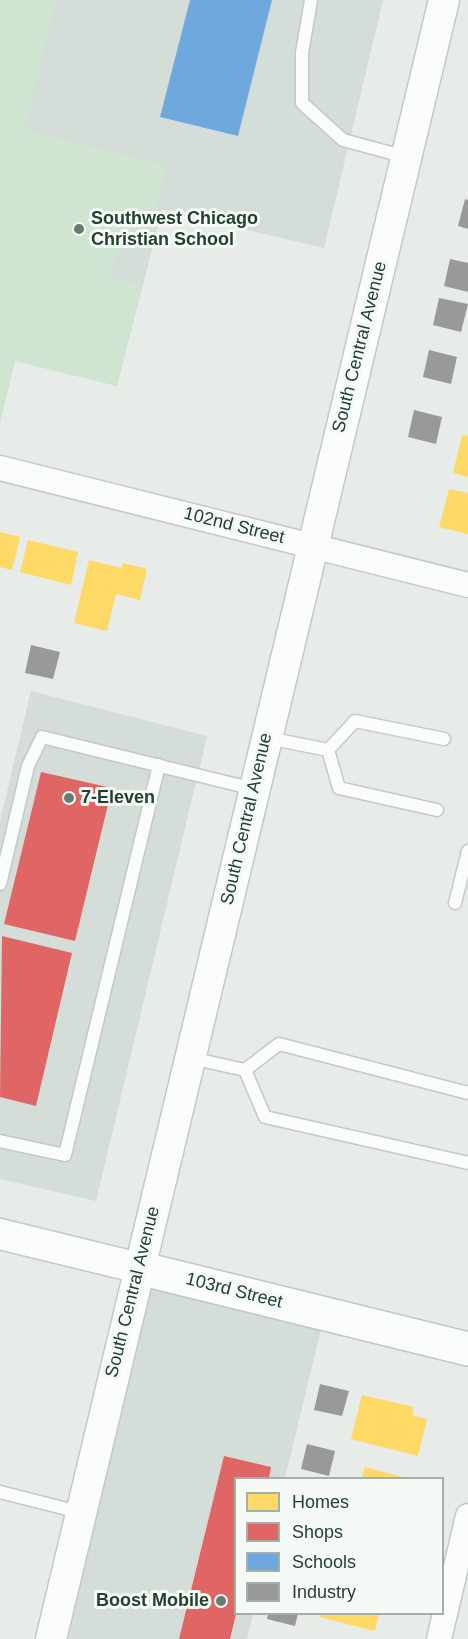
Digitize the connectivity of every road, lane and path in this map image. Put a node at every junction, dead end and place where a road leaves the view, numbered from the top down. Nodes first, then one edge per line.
1 (311, 0) edge
2 (444, 0) edge
3 (406, 157) junction
4 (0, 468) edge
5 (313, 546) junction
6 (468, 585) edge
7 (267, 737) junction
8 (444, 739) dead end
9 (328, 750) junction
10 (159, 765) junction
11 (254, 789) junction
12 (436, 810) dead end
13 (468, 851) edge
14 (0, 884) edge
15 (455, 903) dead end
16 (190, 1058) junction
17 (245, 1070) junction
18 (468, 1093) edge
19 (0, 1142) edge
20 (468, 1163) edge
21 (0, 1234) edge
22 (139, 1268) junction
23 (468, 1349) edge
24 (0, 1492) edge
25 (80, 1512) junction
26 (468, 1516) edge
27 (51, 1639) edge
28 (439, 1639) edge

1 - 3 lane
2 - 3 street, South Central Avenue
3 - 5 street, South Central Avenue
4 - 5 street, 102nd Street
5 - 6 street, 102nd Street
5 - 7 street, South Central Avenue
7 - 9 lane
7 - 11 street, South Central Avenue
8 - 9 lane
9 - 12 lane
10 - 11 lane
10 - 14 lane
10 - 19 lane
11 - 16 street, South Central Avenue
13 - 15 lane
16 - 17 lane
16 - 22 street, South Central Avenue
17 - 18 lane
17 - 20 lane
21 - 22 street, 103rd Street
22 - 23 main road, 103rd Street
22 - 25 street, South Central Avenue
24 - 25 lane
25 - 27 street, South Central Avenue
26 - 28 street

